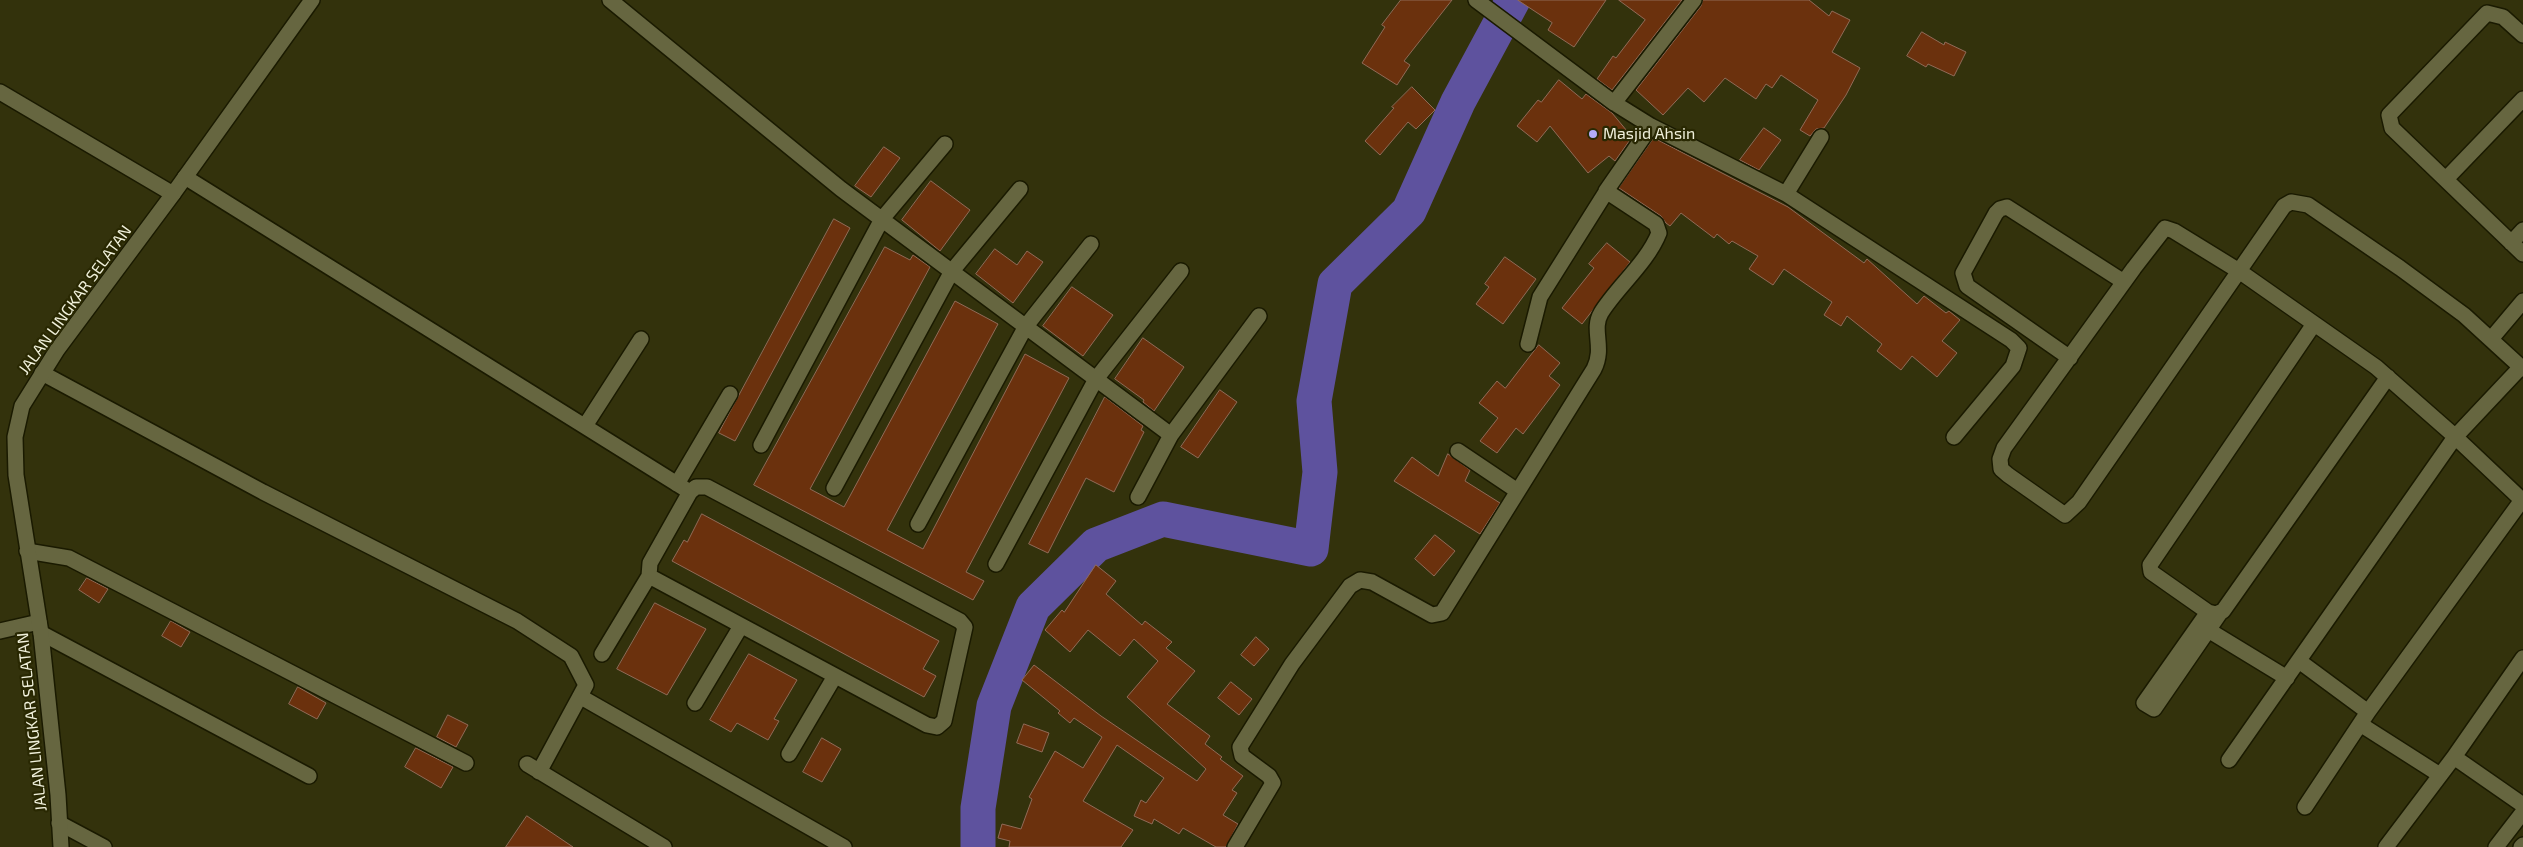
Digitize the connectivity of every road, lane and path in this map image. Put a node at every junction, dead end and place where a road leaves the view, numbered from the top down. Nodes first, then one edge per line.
1 (312, 0) edge
2 (610, 0) edge
3 (1476, 0) edge
4 (1694, 0) edge
5 (2523, 35) edge
6 (0, 92) edge
7 (2523, 99) edge
8 (1614, 103) junction
9 (1651, 126) junction
10 (1821, 137) dead end
11 (945, 144) dead end
12 (185, 177) junction
13 (2446, 179) junction
14 (1020, 188) dead end
15 (1606, 192) junction
16 (173, 194) junction
17 (1786, 194) junction
18 (882, 219) junction
19 (2523, 230) edge
20 (2511, 243) junction
21 (1091, 244) dead end
22 (2523, 254) edge
23 (952, 271) junction
24 (1181, 271) dead end
25 (2239, 271) junction
26 (2124, 282) junction
27 (2523, 301) edge
28 (1259, 316) dead end
29 (2314, 324) junction
30 (1026, 326) junction
31 (641, 339) dead end
32 (2491, 339) junction
33 (1528, 344) dead end
34 (2070, 358) junction
35 (2522, 368) edge
36 (42, 373) junction
37 (2388, 377) junction
38 (1096, 379) junction
39 (730, 394) dead end
40 (585, 426) junction
41 (1171, 434) junction
42 (1954, 437) dead end
43 (2456, 437) junction
44 (761, 445) dead end
45 (1458, 451) dead end
46 (684, 488) junction
47 (834, 488) dead end
48 (1516, 490) junction
49 (1138, 497) dead end
50 (2523, 500) edge
51 (918, 524) dead end
52 (27, 551) junction
53 (996, 564) dead end
54 (649, 576) junction
55 (2209, 620) junction
56 (741, 626) junction
57 (40, 627) junction
58 (0, 631) edge
59 (602, 654) dead end
60 (2523, 658) edge
61 (2299, 661) junction
62 (835, 676) junction
63 (2286, 678) junction
64 (581, 696) junction
65 (695, 704) dead end
66 (2364, 718) junction
67 (789, 754) dead end
68 (2454, 757) junction
69 (2229, 760) dead end
70 (466, 764) dead end
71 (2440, 775) junction
72 (309, 776) dead end
73 (2523, 805) edge
74 (2305, 806) dead end
75 (2523, 812) edge
76 (59, 823) junction
77 (839, 846) edge
78 (60, 847) edge
79 (104, 847) edge
80 (664, 847) edge
81 (1235, 847) edge
82 (2386, 847) edge
83 (2496, 847) edge

1 - 12 street, JALAN LINGKAR SELATAN
2 - 18 street
3 - 8 street
4 - 8 street
5 - 13 street
6 - 16 street
7 - 13 street
8 - 9 street
9 - 15 street
9 - 17 street
10 - 17 street
11 - 18 street
12 - 16 street, JALAN LINGKAR SELATAN
12 - 40 street
13 - 20 street
14 - 23 street
15 - 33 street
15 - 48 street
16 - 36 street, JALAN LINGKAR SELATAN
17 - 42 street
18 - 23 street
18 - 44 street
19 - 20 street
20 - 22 street
21 - 30 street
23 - 30 street
23 - 47 street
24 - 38 street
25 - 26 street
25 - 29 street
25 - 32 street
25 - 34 street
26 - 34 street
26 - 34 street
27 - 32 street
28 - 41 street
29 - 37 street
29 - 55 street
30 - 38 street
30 - 51 street
31 - 40 street
32 - 35 street
35 - 43 street
36 - 52 street, JALAN LINGKAR SELATAN
36 - 64 street
37 - 43 street
37 - 55 street
38 - 41 street
38 - 53 street
39 - 46 street
40 - 46 street
41 - 49 street
43 - 50 street
43 - 61 street
45 - 48 street
46 - 54 street
46 - 62 street
48 - 81 street
50 - 66 street
52 - 57 street, JALAN LINGKAR SELATAN
52 - 70 street
54 - 56 street
54 - 59 street
55 - 55 street
55 - 63 street
56 - 62 street
56 - 65 street
57 - 58 street
57 - 72 street
57 - 76 street, JALAN LINGKAR SELATAN
60 - 68 street
61 - 63 street
61 - 66 street
62 - 67 street
63 - 69 street
64 - 77 street
64 - 80 street
66 - 71 street
66 - 74 street
68 - 71 street
68 - 73 street
71 - 82 street
75 - 83 street
76 - 78 street, JALAN LINGKAR SELATAN
76 - 79 street

